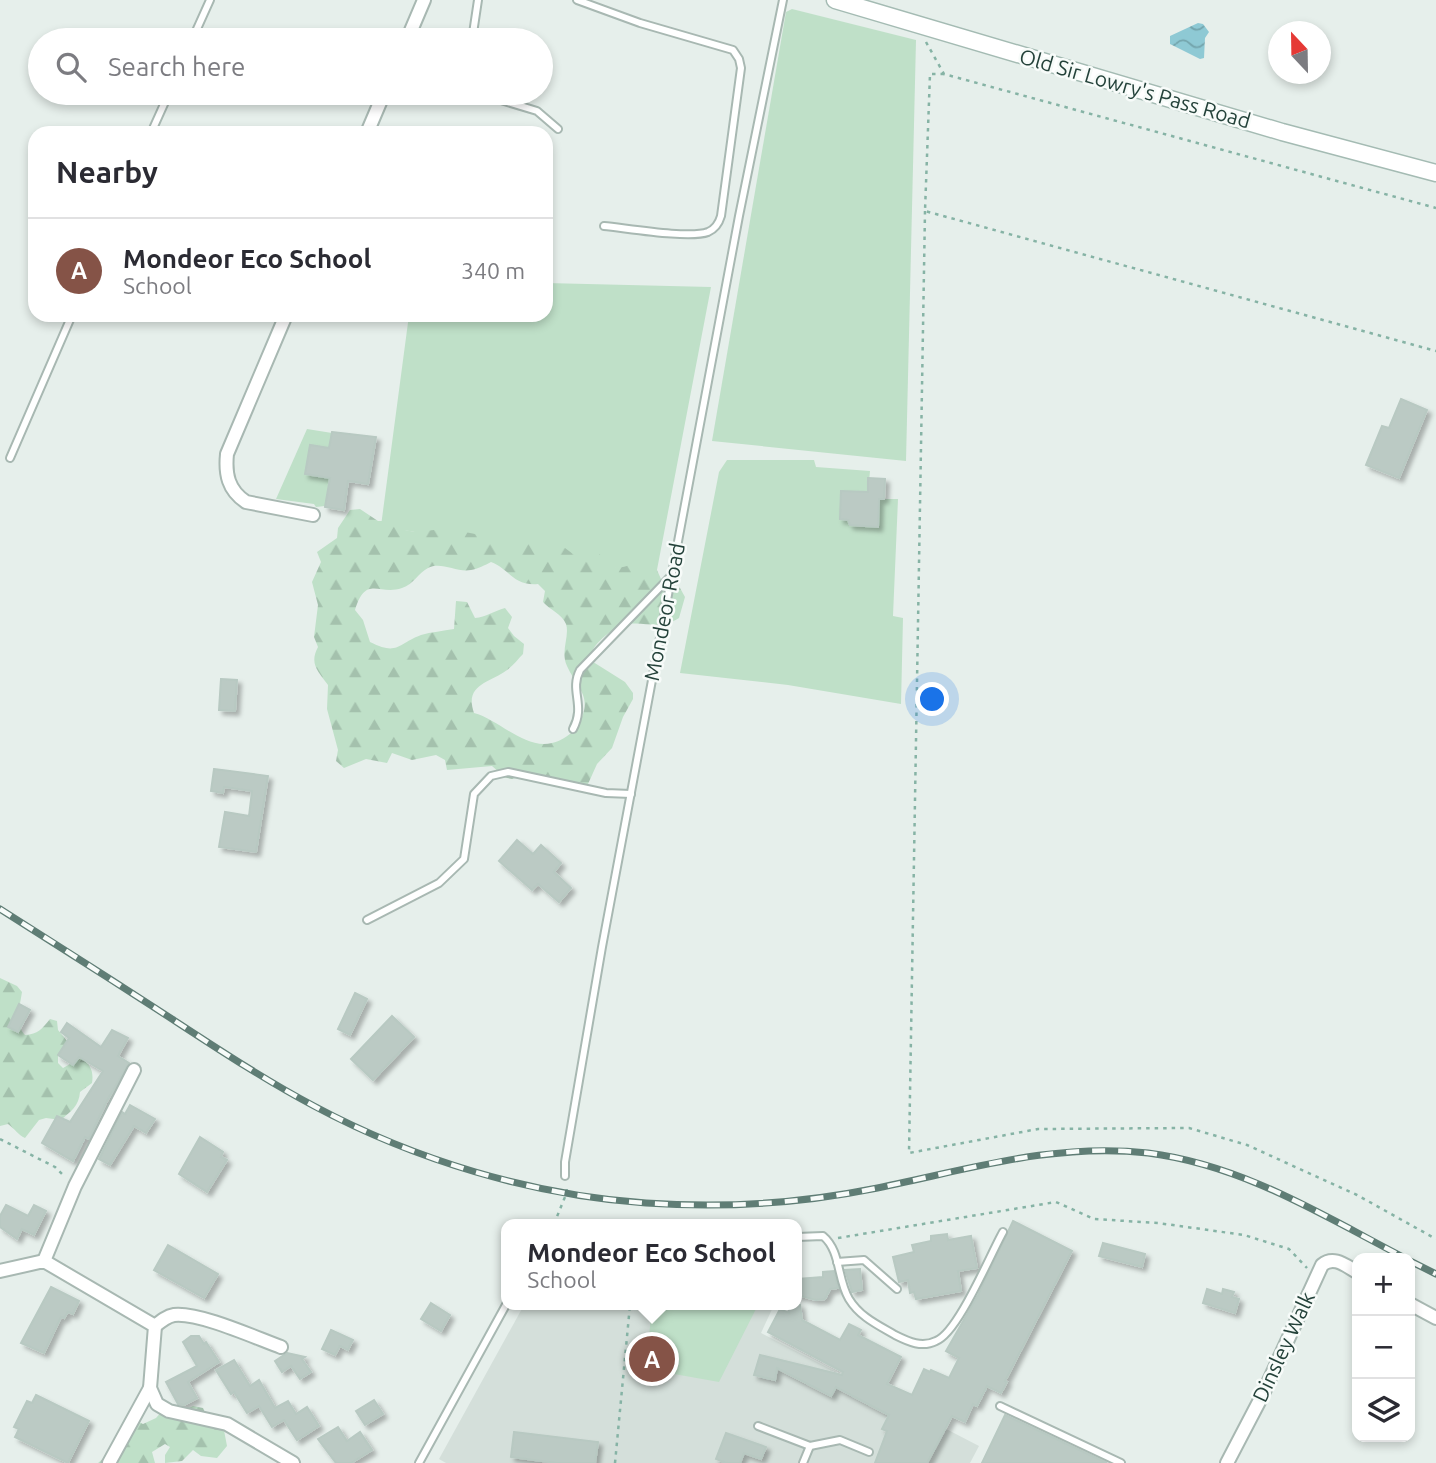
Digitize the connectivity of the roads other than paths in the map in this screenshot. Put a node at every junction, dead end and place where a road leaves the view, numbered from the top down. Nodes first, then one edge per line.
1 (210, 0) edge
2 (424, 0) edge
3 (478, 0) edge
4 (577, 0) edge
5 (783, 0) edge
6 (835, 0) edge
7 (197, 28) edge
8 (412, 28) edge
9 (474, 28) edge
10 (164, 105) edge
11 (379, 105) edge
12 (517, 105) edge
13 (154, 126) edge
14 (370, 126) edge
15 (558, 129) dead end
16 (1436, 173) edge
17 (604, 226) dead end
18 (69, 322) edge
19 (283, 322) edge
20 (10, 458) dead end
21 (313, 515) dead end
22 (671, 575) junction
23 (573, 729) dead end
24 (631, 794) junction
25 (367, 920) dead end
26 (134, 1070) dead end
27 (565, 1176) road end
28 (1003, 1232) dead end
29 (802, 1237) edge
30 (44, 1261) junction
31 (837, 1262) junction
32 (1352, 1269) edge
33 (0, 1270) edge
34 (897, 1289) dead end
35 (1415, 1307) edge
36 (503, 1310) edge
37 (1436, 1318) edge
38 (155, 1326) junction
39 (281, 1347) dead end
40 (150, 1388) junction
41 (1000, 1406) dead end
42 (758, 1426) dead end
43 (810, 1446) junction
44 (869, 1452) dead end
45 (109, 1463) edge
46 (293, 1463) edge
47 (419, 1463) edge
48 (803, 1463) edge
49 (1121, 1463) edge
50 (1227, 1463) edge

1 - 7 lane
2 - 8 street
3 - 9 lane
4 - 17 lane
5 - 22 lane, Mondeor Road
6 - 16 main road, Old Sir Lowry's Pass Road
10 - 13 lane
11 - 14 street
12 - 15 lane
18 - 20 lane
19 - 21 street
22 - 23 lane
22 - 24 lane, Mondeor Road
24 - 25 lane
24 - 27 lane, Mondeor Road
26 - 30 street
28 - 31 lane
29 - 31 lane
30 - 33 street
30 - 38 street
31 - 34 lane
32 - 50 street, Dinsley Walk
35 - 37 street
36 - 47 lane
38 - 39 street
38 - 40 street
40 - 45 street
40 - 46 street
41 - 49 lane
42 - 43 lane
43 - 44 lane
43 - 48 lane

